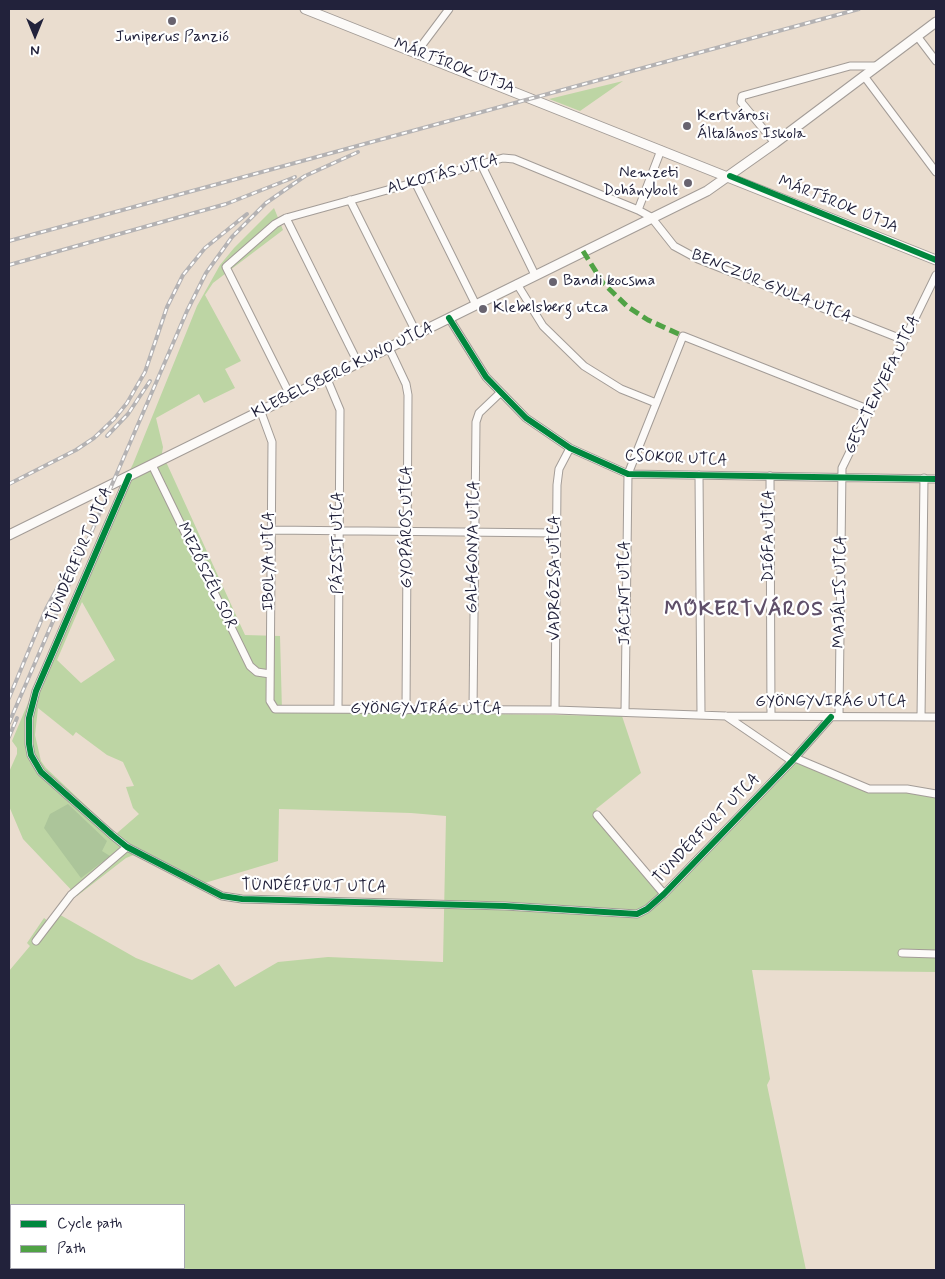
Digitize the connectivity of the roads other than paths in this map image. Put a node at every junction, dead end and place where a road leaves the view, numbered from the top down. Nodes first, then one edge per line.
1 (305, 9) edge
2 (449, 9) edge
3 (936, 22) edge
4 (917, 36) junction
5 (416, 52) junction
6 (936, 61) edge
7 (878, 66) junction
8 (864, 76) junction
9 (775, 144) junction
10 (661, 150) junction
11 (480, 164) junction
12 (936, 172) edge
13 (730, 176) junction
14 (415, 182) junction
15 (350, 200) junction
16 (638, 210) junction
17 (651, 217) junction
18 (286, 218) junction
19 (936, 260) edge
20 (536, 275) junction
21 (936, 275) edge
22 (517, 284) junction
23 (476, 305) junction
24 (449, 318) junction
25 (417, 334) junction
26 (904, 340) junction
27 (389, 348) junction
28 (358, 363) junction
29 (327, 378) junction
30 (500, 393) junction
31 (291, 397) junction
32 (656, 404) junction
33 (870, 410) junction
34 (261, 412) junction
35 (570, 448) junction
36 (152, 465) junction
37 (842, 468) joint
38 (628, 474) junction
39 (699, 475) junction
40 (129, 476) junction
41 (770, 476) junction
42 (842, 477) junction
43 (924, 478) junction
44 (936, 479) edge
45 (271, 530) junction
46 (339, 530) junction
47 (408, 532) junction
48 (474, 532) junction
49 (556, 533) junction
50 (9, 535) edge
51 (270, 674) junction
52 (275, 709) joint
53 (338, 709) junction
54 (406, 710) junction
55 (473, 710) junction
56 (555, 710) junction
57 (625, 712) junction
58 (701, 714) junction
59 (726, 716) junction
60 (771, 716) junction
61 (839, 716) junction
62 (831, 717) junction
63 (921, 717) junction
64 (936, 717) edge
65 (794, 759) junction
66 (936, 794) edge
67 (597, 815) dead end
68 (127, 847) junction
69 (664, 894) junction
70 (36, 941) dead end
71 (902, 953) dead end
72 (936, 954) edge

1 - 5 street, MÁRTÍROK ÚTJA
2 - 5 street
3 - 4 street, KLEBELSBERG KUNO UTCA
4 - 6 street
4 - 7 street, KLEBELSBERG KUNO UTCA
5 - 10 street, MÁRTÍROK ÚTJA
7 - 8 street, KLEBELSBERG KUNO UTCA
7 - 9 street
8 - 9 street, KLEBELSBERG KUNO UTCA
8 - 12 street
9 - 13 street, KLEBELSBERG KUNO UTCA
10 - 13 street, MÁRTÍROK ÚTJA
10 - 16 street
11 - 14 street, ALKOTÁS UTCA
11 - 16 street, ALKOTÁS UTCA
11 - 20 street
13 - 17 street, KLEBELSBERG KUNO UTCA
13 - 19 street, MÁRTÍROK ÚTJA
14 - 15 street, ALKOTÁS UTCA
14 - 23 street
15 - 18 street, ALKOTÁS UTCA
15 - 25 street
16 - 17 street, ALKOTÁS UTCA
17 - 20 street, KLEBELSBERG KUNO UTCA
17 - 26 street, BENCZÚR GYULA UTCA
18 - 28 street
18 - 31 street, ALKOTÁS UTCA
20 - 22 street, KLEBELSBERG KUNO UTCA
21 - 26 street, GESZTENYEFA UTCA
22 - 23 street, KLEBELSBERG KUNO UTCA
22 - 32 street
23 - 24 street, KLEBELSBERG KUNO UTCA
24 - 25 street, KLEBELSBERG KUNO UTCA
24 - 30 street, CSOKOR UTCA
25 - 27 street, KLEBELSBERG KUNO UTCA
26 - 33 street, GESZTENYEFA UTCA
27 - 28 street, KLEBELSBERG KUNO UTCA
27 - 47 street, GYOPÁROS UTCA
28 - 29 street, KLEBELSBERG KUNO UTCA
29 - 31 street, KLEBELSBERG KUNO UTCA
29 - 46 street, PÁZSIT UTCA
30 - 35 street, CSOKOR UTCA
30 - 48 street, GALAGONYA UTCA
31 - 34 street, KLEBELSBERG KUNO UTCA
32 - 33 street
32 - 38 street
33 - 37 street, GESZTENYEFA UTCA
34 - 36 street, KLEBELSBERG KUNO UTCA
34 - 45 street, IBOLYA UTCA
35 - 38 street, CSOKOR UTCA
35 - 49 street, VADRÓZSA UTCA
36 - 40 street, KLEBELSBERG KUNO UTCA
36 - 51 street, MEZŐSZÉL SOR
37 - 42 street, MAJÁLIS UTCA
38 - 39 street, CSOKOR UTCA
38 - 57 street, JÁCINT UTCA
39 - 41 street, CSOKOR UTCA
39 - 58 street
40 - 50 street, KLEBELSBERG KUNO UTCA
40 - 68 street, TÜNDÉRFÜRT UTCA
41 - 42 street, CSOKOR UTCA
41 - 60 street, DIÓFA UTCA
42 - 43 street, CSOKOR UTCA
42 - 61 street, MAJÁLIS UTCA
43 - 44 street, CSOKOR UTCA
43 - 63 street
45 - 46 street
45 - 51 street, IBOLYA UTCA
46 - 47 street
46 - 53 street, PÁZSIT UTCA
47 - 48 street
47 - 54 street, GYOPÁROS UTCA
48 - 49 street
48 - 55 street, GALAGONYA UTCA
49 - 56 street, VADRÓZSA UTCA
51 - 52 street, IBOLYA UTCA
52 - 53 street, GYÖNGYVIRÁG UTCA
53 - 54 street, GYÖNGYVIRÁG UTCA
54 - 55 street, GYÖNGYVIRÁG UTCA
55 - 56 street, GYÖNGYVIRÁG UTCA
56 - 57 street, GYÖNGYVIRÁG UTCA
57 - 58 street, GYÖNGYVIRÁG UTCA
58 - 59 street, GYÖNGYVIRÁG UTCA
59 - 60 street, GYÖNGYVIRÁG UTCA
59 - 65 street
60 - 62 street, GYÖNGYVIRÁG UTCA
61 - 62 street, GYÖNGYVIRÁG UTCA
61 - 63 street, GYÖNGYVIRÁG UTCA
62 - 65 street, TÜNDÉRFÜRT UTCA
63 - 64 street, GYÖNGYVIRÁG UTCA
65 - 66 street
65 - 69 street, TÜNDÉRFÜRT UTCA
67 - 69 street
68 - 69 street, TÜNDÉRFÜRT UTCA
68 - 70 street
71 - 72 street

